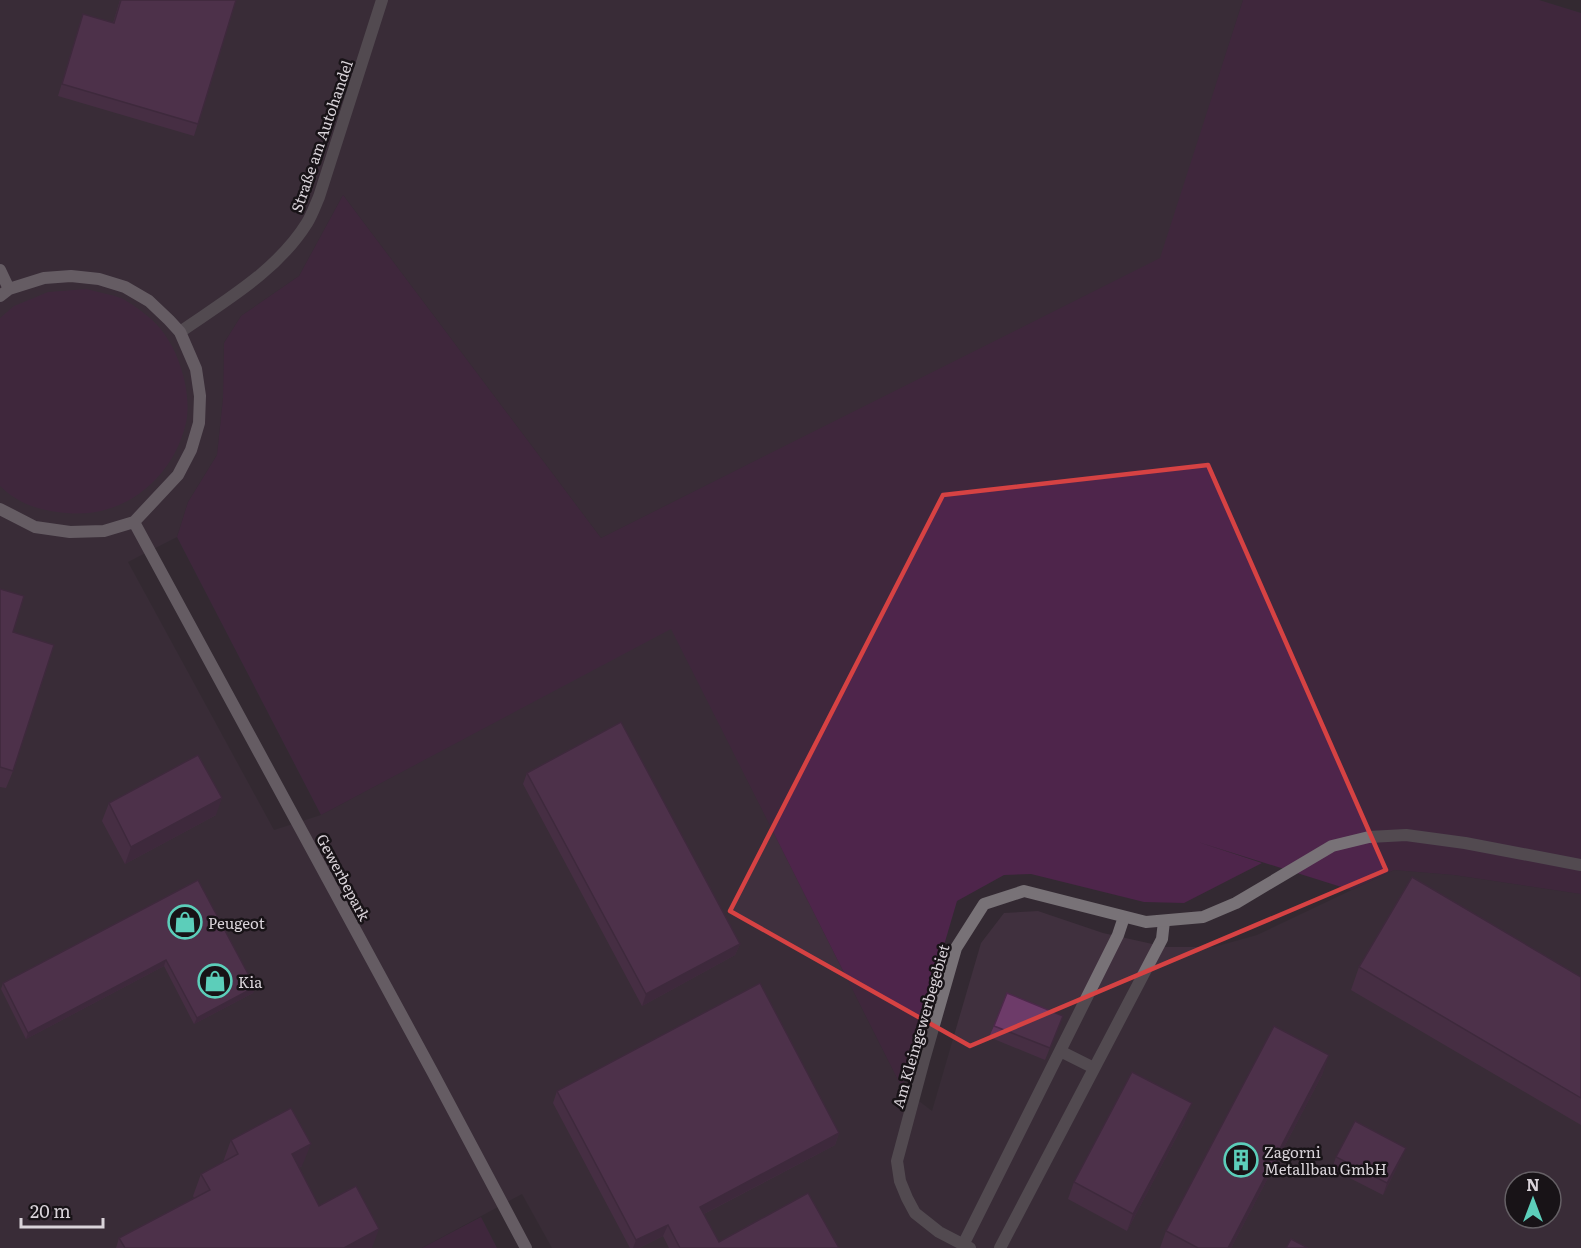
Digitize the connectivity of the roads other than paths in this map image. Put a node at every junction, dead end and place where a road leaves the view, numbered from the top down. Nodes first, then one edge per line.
1 (382, 0) edge
2 (0, 270) edge
3 (4, 293) edge
4 (180, 332) junction
5 (0, 509) edge
6 (134, 522) junction
7 (1581, 865) edge
8 (1124, 917) junction
9 (1164, 921) junction
10 (1060, 1052) junction
11 (1094, 1068) junction
12 (966, 1246) edge
13 (526, 1248) edge
14 (1000, 1248) edge

1 - 4 street, Straße am Autohandel
2 - 3 street
3 - 4 street
4 - 6 street
5 - 6 street
6 - 13 street, Gewerbepark
7 - 9 street, Am Kleingewerbegebiet
8 - 9 street, Am Kleingewerbegebiet
8 - 10 street
8 - 12 street, Am Kleingewerbegebiet
9 - 11 street
10 - 11 street
10 - 12 street
11 - 14 street

